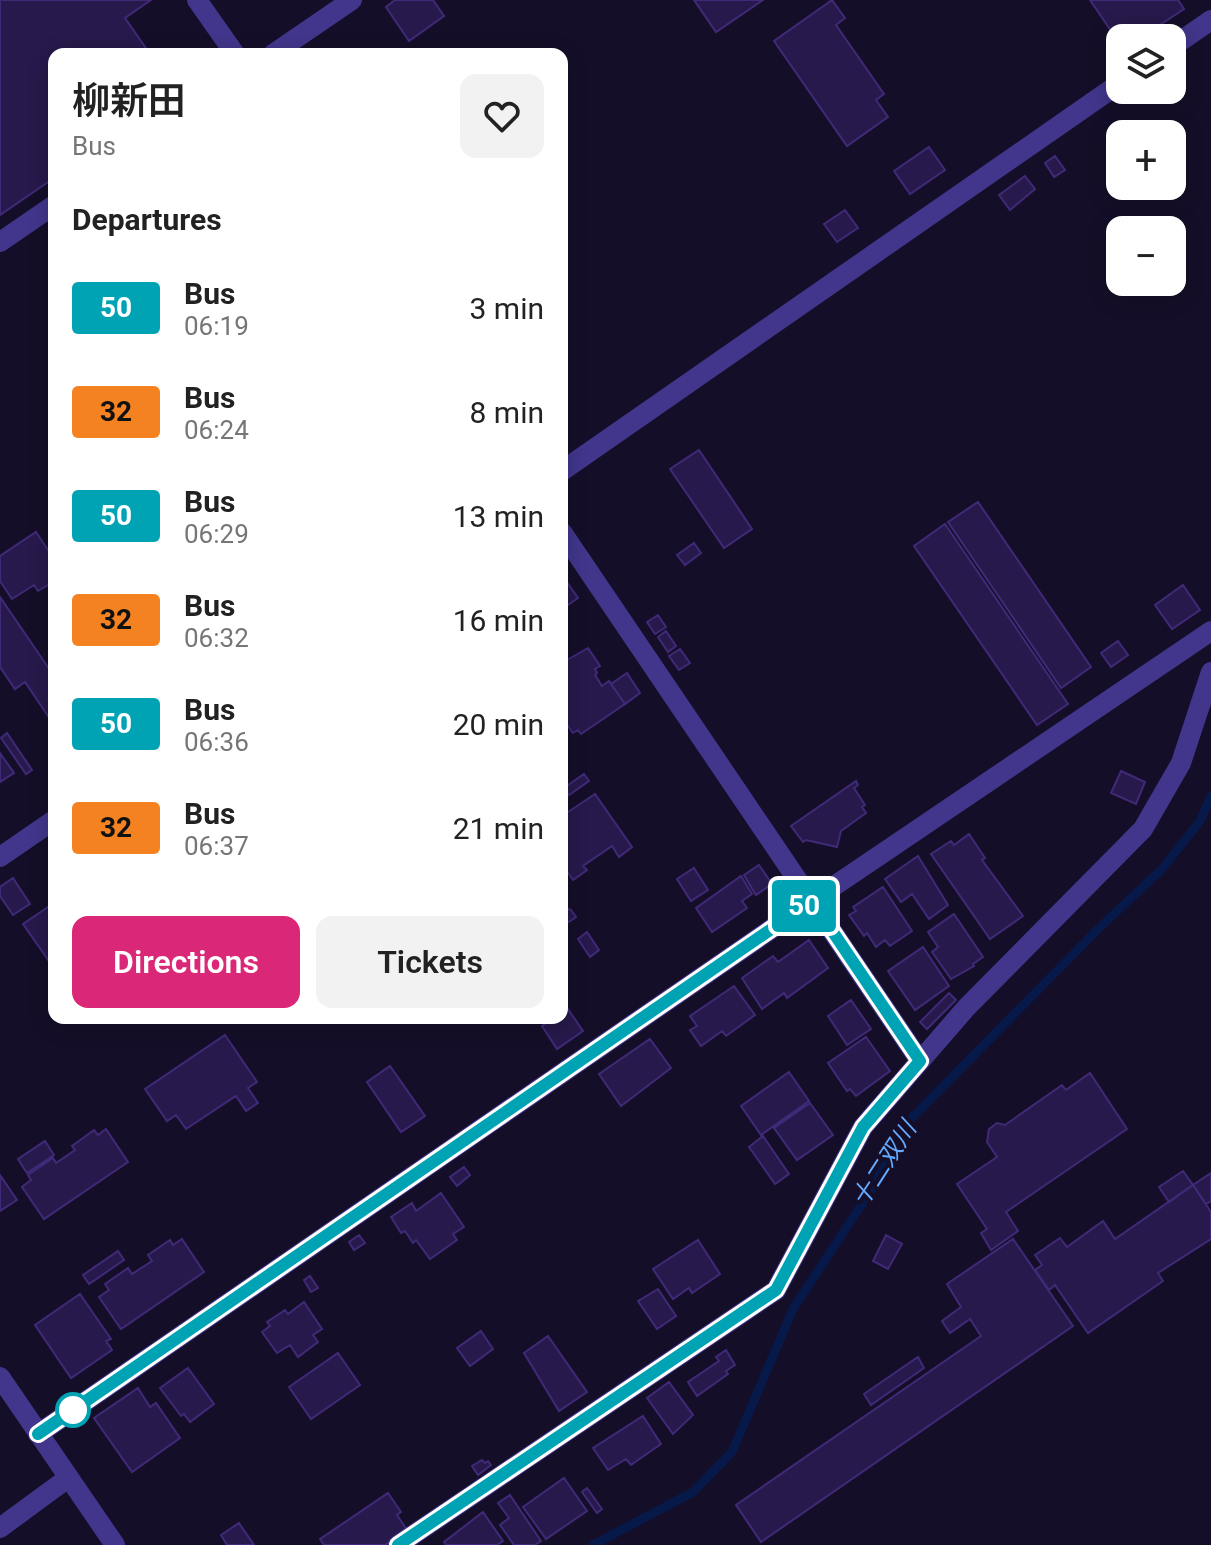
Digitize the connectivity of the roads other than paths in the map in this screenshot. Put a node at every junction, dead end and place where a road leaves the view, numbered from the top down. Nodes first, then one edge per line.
1 (197, 0) edge
2 (352, 0) edge
3 (1211, 20) edge
4 (1186, 37) edge
5 (231, 48) edge
6 (282, 48) edge
7 (1106, 93) edge
8 (48, 209) edge
9 (0, 242) edge
10 (568, 467) edge
11 (568, 541) edge
12 (1211, 631) edge
13 (1211, 672) edge
14 (48, 824) edge
15 (0, 857) edge
16 (812, 901) junction
17 (920, 1061) junction
18 (0, 1377) edge
19 (38, 1434) junction
20 (68, 1478) junction
21 (0, 1528) edge
22 (115, 1545) edge
23 (398, 1545) edge

1 - 5 street
2 - 6 street
3 - 4 street
7 - 10 street
8 - 9 street
11 - 16 street
12 - 16 street
13 - 17 street
14 - 15 street
16 - 17 street
16 - 19 street
17 - 23 street
18 - 19 street
19 - 20 street
20 - 21 street
20 - 22 street

